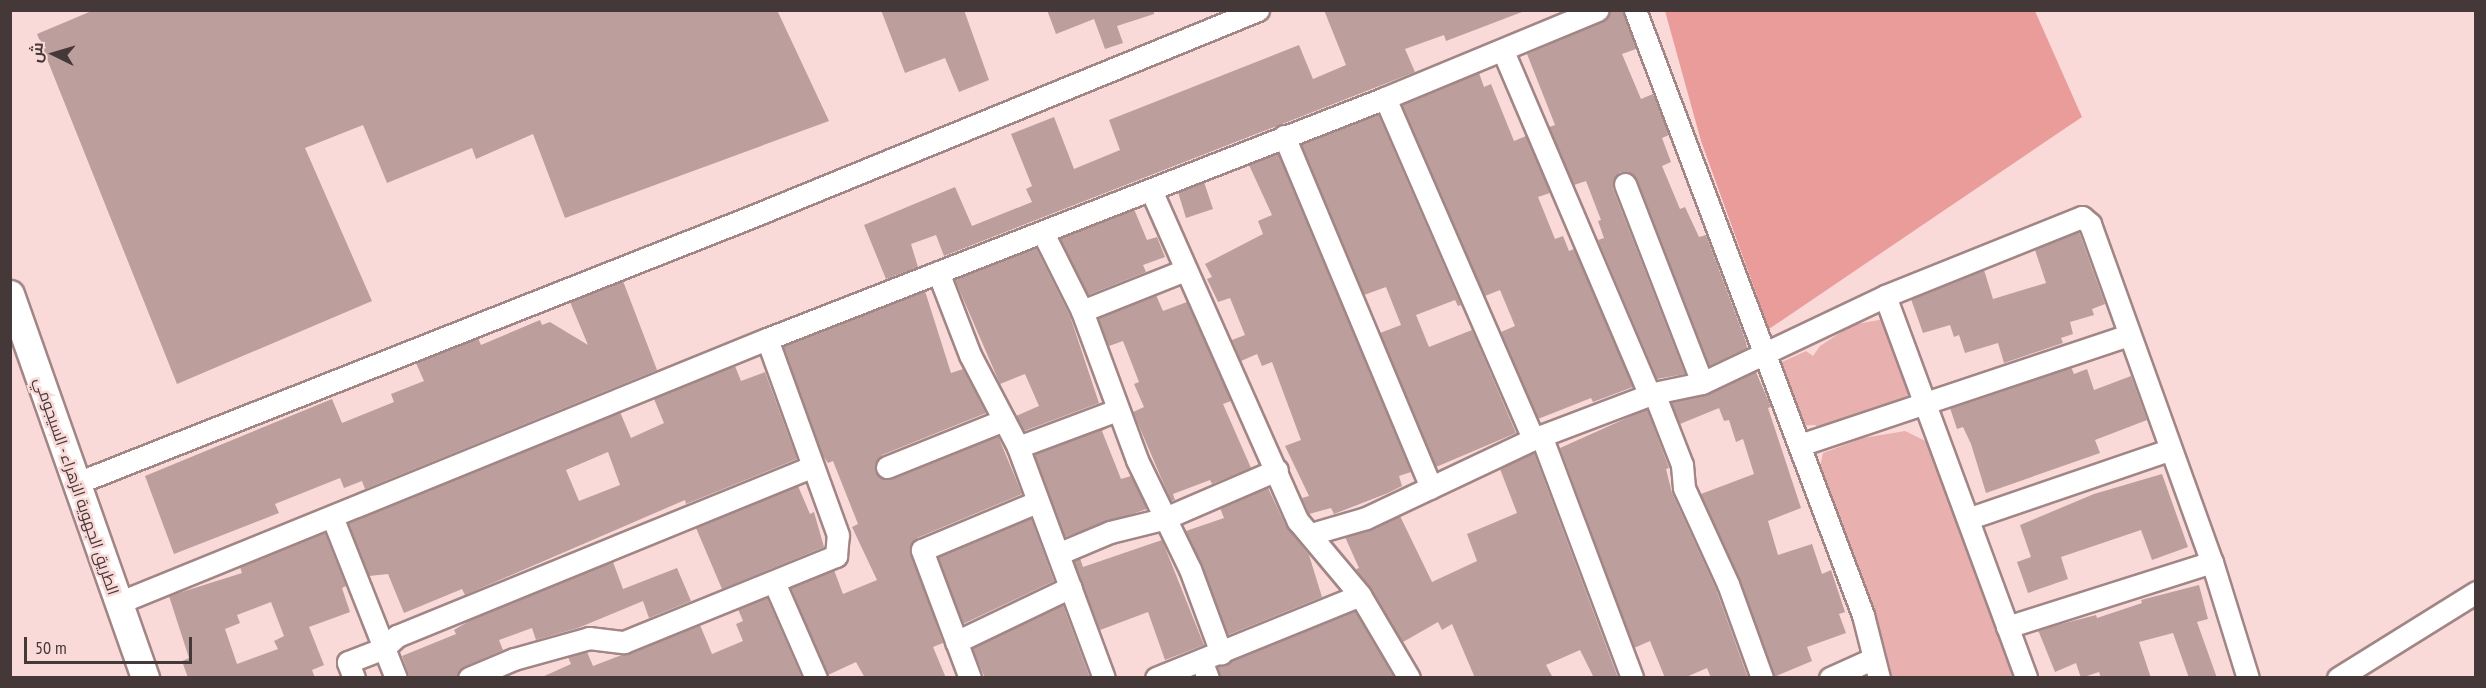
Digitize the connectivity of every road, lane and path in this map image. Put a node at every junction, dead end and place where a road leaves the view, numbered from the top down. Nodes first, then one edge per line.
1 (1258, 10) edge
2 (1597, 10) edge
3 (1635, 10) edge
4 (1503, 51) junction
5 (1385, 98) junction
6 (1284, 136) junction
7 (1625, 184) dead end
8 (1151, 190) junction
9 (1043, 233) junction
10 (1185, 270) junction
11 (938, 272) junction
12 (10, 294) edge
13 (1885, 296) junction
14 (1082, 311) junction
15 (2128, 335) junction
16 (766, 339) junction
17 (1763, 351) junction
18 (1702, 384) junction
19 (1652, 394) junction
20 (1925, 400) junction
21 (1117, 410) junction
22 (1004, 420) junction
23 (1537, 439) junction
24 (1800, 445) junction
25 (1018, 447) junction
26 (2169, 450) junction
27 (811, 466) junction
28 (887, 467) dead end
29 (1277, 470) junction
30 (77, 483) junction
31 (1431, 487) junction
32 (1037, 502) junction
33 (1970, 518) junction
34 (333, 519) junction
35 (1164, 519) junction
36 (1311, 534) junction
37 (1060, 553) junction
38 (2212, 562) junction
39 (774, 582) junction
40 (1071, 587) junction
41 (2475, 592) edge
42 (1360, 595) junction
43 (118, 603) junction
44 (2007, 627) junction
45 (956, 642) junction
46 (384, 648) junction
47 (1221, 653) junction
48 (1875, 668) edge
49 (1205, 669) edge
50 (145, 678) edge
51 (354, 678) edge
52 (396, 678) edge
53 (469, 678) edge
54 (816, 678) edge
55 (970, 678) edge
56 (1104, 678) edge
57 (1156, 678) edge
58 (1409, 678) edge
59 (1632, 678) edge
60 (1762, 678) edge
61 (1830, 678) edge
62 (2026, 678) edge
63 (2248, 678) edge
64 (2338, 678) edge

1 - 30 street
2 - 4 street
3 - 17 street
4 - 5 street
4 - 19 street
5 - 6 street
5 - 23 street
6 - 8 street
6 - 31 street
7 - 18 street
8 - 9 street
8 - 10 street
9 - 11 street
9 - 14 street
10 - 14 street
10 - 29 street
11 - 16 street
11 - 22 street
12 - 30 main road, الطريق الجهوية الزهراء - السيجومي
13 - 15 street
13 - 17 street
13 - 20 street
14 - 21 street
15 - 20 street
15 - 26 street
16 - 27 street
16 - 34 street
17 - 18 street
17 - 24 street
18 - 19 street
19 - 23 street
19 - 60 street
20 - 24 street
20 - 33 street
21 - 25 street
21 - 35 street
22 - 25 street
22 - 28 street
23 - 31 street
23 - 59 street
24 - 48 street
25 - 32 street
26 - 33 street
26 - 38 street
27 - 39 street
27 - 46 street
29 - 35 street
29 - 36 street
30 - 43 main road, الطريق الجهوية الزهراء - السيجومي
31 - 36 street
32 - 37 street
32 - 45 street
33 - 44 street
34 - 43 street
34 - 46 street
35 - 37 street
35 - 47 street
36 - 42 street
37 - 40 street
38 - 44 street
38 - 63 street
39 - 53 street
39 - 54 street
40 - 45 street
40 - 56 street
41 - 64 street
42 - 47 street
42 - 58 street
43 - 50 main road, الطريق الجهوية الزهراء - السيجومي
44 - 62 street
45 - 55 street
46 - 51 street
46 - 52 street
47 - 49 street
48 - 61 street
49 - 57 street

